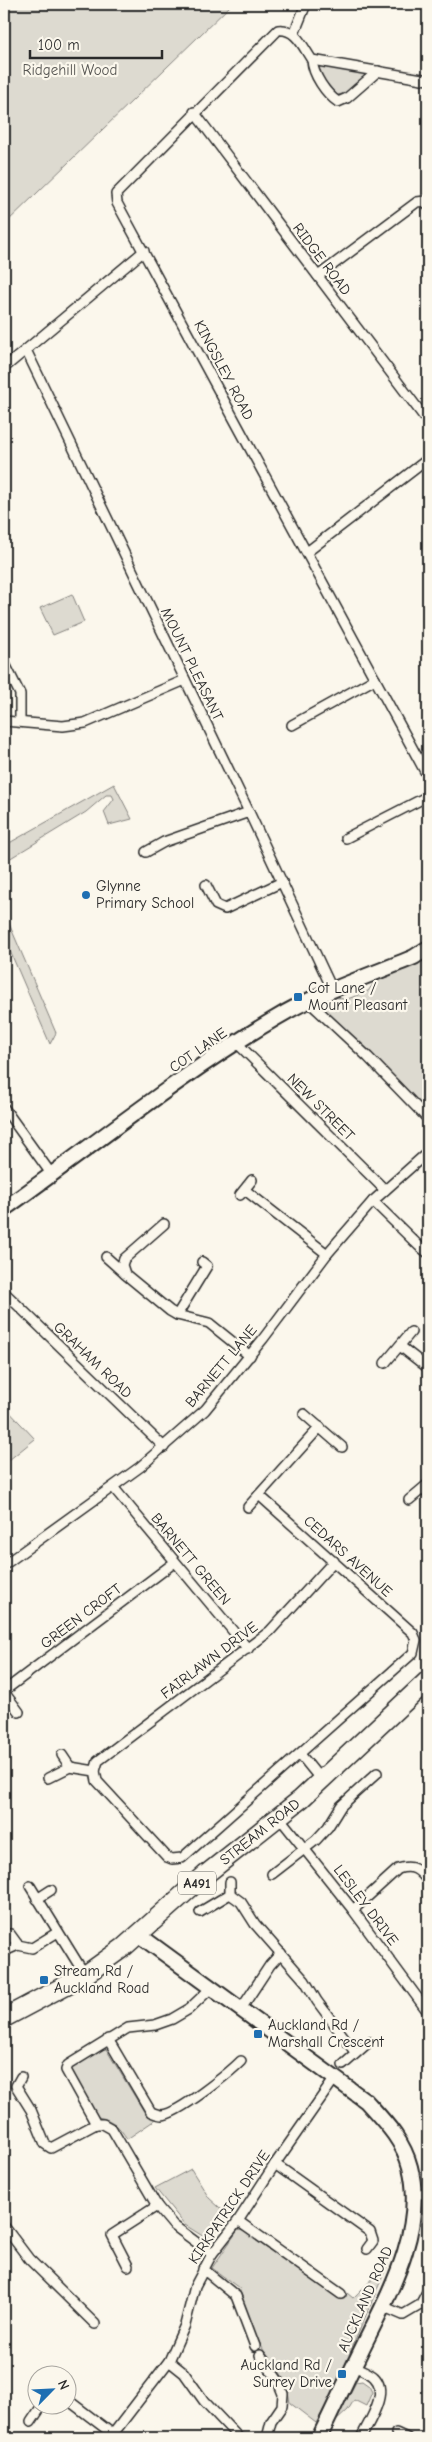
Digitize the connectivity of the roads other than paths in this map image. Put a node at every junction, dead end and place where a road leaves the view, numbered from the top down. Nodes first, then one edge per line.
1 (306, 4) edge
2 (294, 34) junction
3 (312, 60) junction
4 (378, 71) junction
5 (428, 80) edge
6 (194, 112) junction
7 (428, 206) edge
8 (144, 252) junction
9 (318, 276) junction
10 (26, 350) junction
11 (4, 368) edge
12 (428, 422) edge
13 (428, 459) edge
14 (307, 552) junction
15 (4, 662) edge
16 (375, 679) junction
17 (184, 680) junction
18 (4, 721) edge
19 (20, 722) junction
20 (292, 725) dead end
21 (428, 777) edge
22 (428, 796) edge
23 (249, 812) junction
24 (346, 838) dead end
25 (146, 852) dead end
26 (282, 882) junction
27 (206, 885) dead end
28 (428, 948) edge
29 (333, 991) junction
30 (308, 1001) junction
31 (237, 1042) junction
32 (4, 1108) edge
33 (428, 1119) edge
34 (428, 1152) edge
35 (52, 1175) junction
36 (252, 1180) dead end
37 (385, 1190) junction
38 (374, 1201) junction
39 (4, 1209) edge
40 (164, 1224) dead end
41 (428, 1252) edge
42 (327, 1254) junction
43 (106, 1257) dead end
44 (202, 1262) dead end
45 (124, 1274) junction
46 (4, 1292) edge
47 (177, 1315) junction
48 (411, 1332) dead end
49 (400, 1346) junction
50 (250, 1356) junction
51 (385, 1363) dead end
52 (428, 1368) edge
53 (304, 1414) dead end
54 (320, 1427) junction
55 (164, 1447) junction
56 (342, 1447) dead end
57 (428, 1484) edge
58 (113, 1487) junction
59 (259, 1495) junction
60 (409, 1500) dead end
61 (248, 1507) dead end
62 (334, 1561) junction
63 (175, 1562) junction
64 (4, 1565) edge
65 (416, 1640) joint
66 (248, 1649) junction
67 (428, 1680) edge
68 (4, 1692) edge
69 (19, 1712) dead end
70 (300, 1754) junction
71 (62, 1755) dead end
72 (70, 1767) junction
73 (95, 1771) junction
74 (377, 1773) dead end
75 (48, 1778) dead end
76 (322, 1780) junction
77 (279, 1817) junction
78 (305, 1850) junction
79 (272, 1874) dead end
80 (428, 1881) edge
81 (230, 1882) dead end
82 (30, 1886) dead end
83 (51, 1890) dead end
84 (230, 1894) junction
85 (37, 1899) junction
86 (353, 1910) junction
87 (200, 1912) dead end
88 (58, 1932) junction
89 (10, 1934) dead end
90 (139, 1935) junction
91 (18, 1945) junction
92 (7, 1950) dead end
93 (281, 1953) junction
94 (86, 1974) junction
95 (211, 1988) junction
96 (241, 2009) junction
97 (428, 2012) edge
98 (4, 2018) edge
99 (108, 2039) junction
100 (369, 2042) dead end
101 (356, 2052) junction
102 (241, 2061) dead end
103 (343, 2065) dead end
104 (21, 2077) dead end
105 (335, 2078) junction
106 (96, 2124) junction
107 (275, 2164) junction
108 (428, 2192) edge
109 (413, 2196) junction
110 (157, 2206) junction
111 (238, 2221) junction
112 (4, 2226) edge
113 (367, 2249) dead end
114 (212, 2254) junction
115 (128, 2266) dead end
116 (203, 2269) junction
117 (428, 2290) edge
118 (340, 2294) dead end
119 (382, 2306) junction
120 (95, 2324) dead end
121 (169, 2362) junction
122 (353, 2366) junction
123 (78, 2408) edge
124 (36, 2414) edge
125 (31, 2422) dead end
126 (396, 2433) dead end
127 (116, 2436) edge
128 (239, 2438) edge
129 (267, 2438) edge
130 (319, 2438) edge
131 (361, 2438) edge
132 (407, 2438) edge

1 - 2 street
2 - 3 street
2 - 6 street, KINGSLEY ROAD
3 - 4 street
3 - 4 street
4 - 5 street
6 - 8 street, KINGSLEY ROAD
6 - 9 street, RIDGE ROAD
7 - 9 street
8 - 10 street
8 - 14 street, KINGSLEY ROAD
9 - 12 street, RIDGE ROAD
10 - 11 street
10 - 17 street, MOUNT PLEASANT
13 - 14 street
14 - 16 street, KINGSLEY ROAD
15 - 19 street
16 - 20 street
16 - 21 street, KINGSLEY ROAD
17 - 19 street
17 - 23 street, MOUNT PLEASANT
18 - 19 street
22 - 24 street
23 - 25 street
23 - 26 street, MOUNT PLEASANT
26 - 27 street
26 - 29 street, MOUNT PLEASANT
28 - 29 street, COT LANE
29 - 30 street, COT LANE
30 - 31 street, COT LANE
30 - 33 street
31 - 35 street, COT LANE
31 - 37 street, NEW STREET
32 - 35 street
34 - 37 street, BARNETT LANE
35 - 39 street, COT LANE
36 - 42 street
37 - 38 street, BARNETT LANE
38 - 41 street
38 - 42 street, BARNETT LANE
40 - 45 street
42 - 50 street, BARNETT LANE
43 - 45 street
44 - 47 street
45 - 47 street
46 - 55 street, GRAHAM ROAD
47 - 50 street
48 - 49 street
49 - 51 street
49 - 52 street
50 - 55 street, BARNETT LANE
53 - 54 street
54 - 56 street
54 - 59 street
55 - 58 street, BARNETT LANE
57 - 60 street
58 - 63 street, BARNETT GREEN
58 - 64 street, BARNETT LANE
59 - 61 street
59 - 62 street, CEDARS AVENUE
62 - 65 street, CEDARS AVENUE
62 - 66 street, FAIRLAWN DRIVE
63 - 66 street, BARNETT GREEN
63 - 68 street, GREEN CROFT
65 - 70 street, STREAM ROAD
66 - 73 street, FAIRLAWN DRIVE
67 - 76 highway, STREAM ROAD / A491
68 - 69 street, GREEN CROFT
70 - 73 street, STREAM ROAD
70 - 76 street
71 - 72 street
72 - 73 street
72 - 75 street
74 - 78 street
76 - 77 highway, STREAM ROAD / A491
77 - 78 street, LESLEY DRIVE
77 - 90 highway, STREAM ROAD / A491
78 - 79 street
78 - 86 street, LESLEY DRIVE
80 - 86 street
81 - 84 street
82 - 85 street
83 - 85 street
84 - 87 street
84 - 93 street
85 - 88 street
86 - 97 street, LESLEY DRIVE
88 - 91 street
88 - 94 street
89 - 91 street
90 - 94 highway, STREAM ROAD / A491
90 - 95 street, AUCKLAND ROAD
91 - 92 street
93 - 96 street
93 - 101 street
94 - 98 highway, STREAM ROAD / A491
95 - 96 street, AUCKLAND ROAD
95 - 99 street
96 - 105 street, AUCKLAND ROAD
99 - 102 street
99 - 106 street
100 - 101 street
101 - 103 street
104 - 106 street
105 - 107 street, KIRKPATRICK DRIVE
105 - 109 street, AUCKLAND ROAD
106 - 110 street
107 - 111 street, KIRKPATRICK DRIVE
107 - 113 street
108 - 109 street
109 - 119 street, AUCKLAND ROAD
110 - 114 street
110 - 115 street
111 - 114 street, KIRKPATRICK DRIVE
111 - 118 street
112 - 120 street
114 - 116 street, KIRKPATRICK DRIVE
116 - 121 street, KIRKPATRICK DRIVE
116 - 129 street
117 - 119 street
119 - 122 street, AUCKLAND ROAD
121 - 127 street, KIRKPATRICK DRIVE
121 - 128 street
122 - 130 street, AUCKLAND ROAD
122 - 131 street
123 - 127 street
124 - 125 street
126 - 132 street

